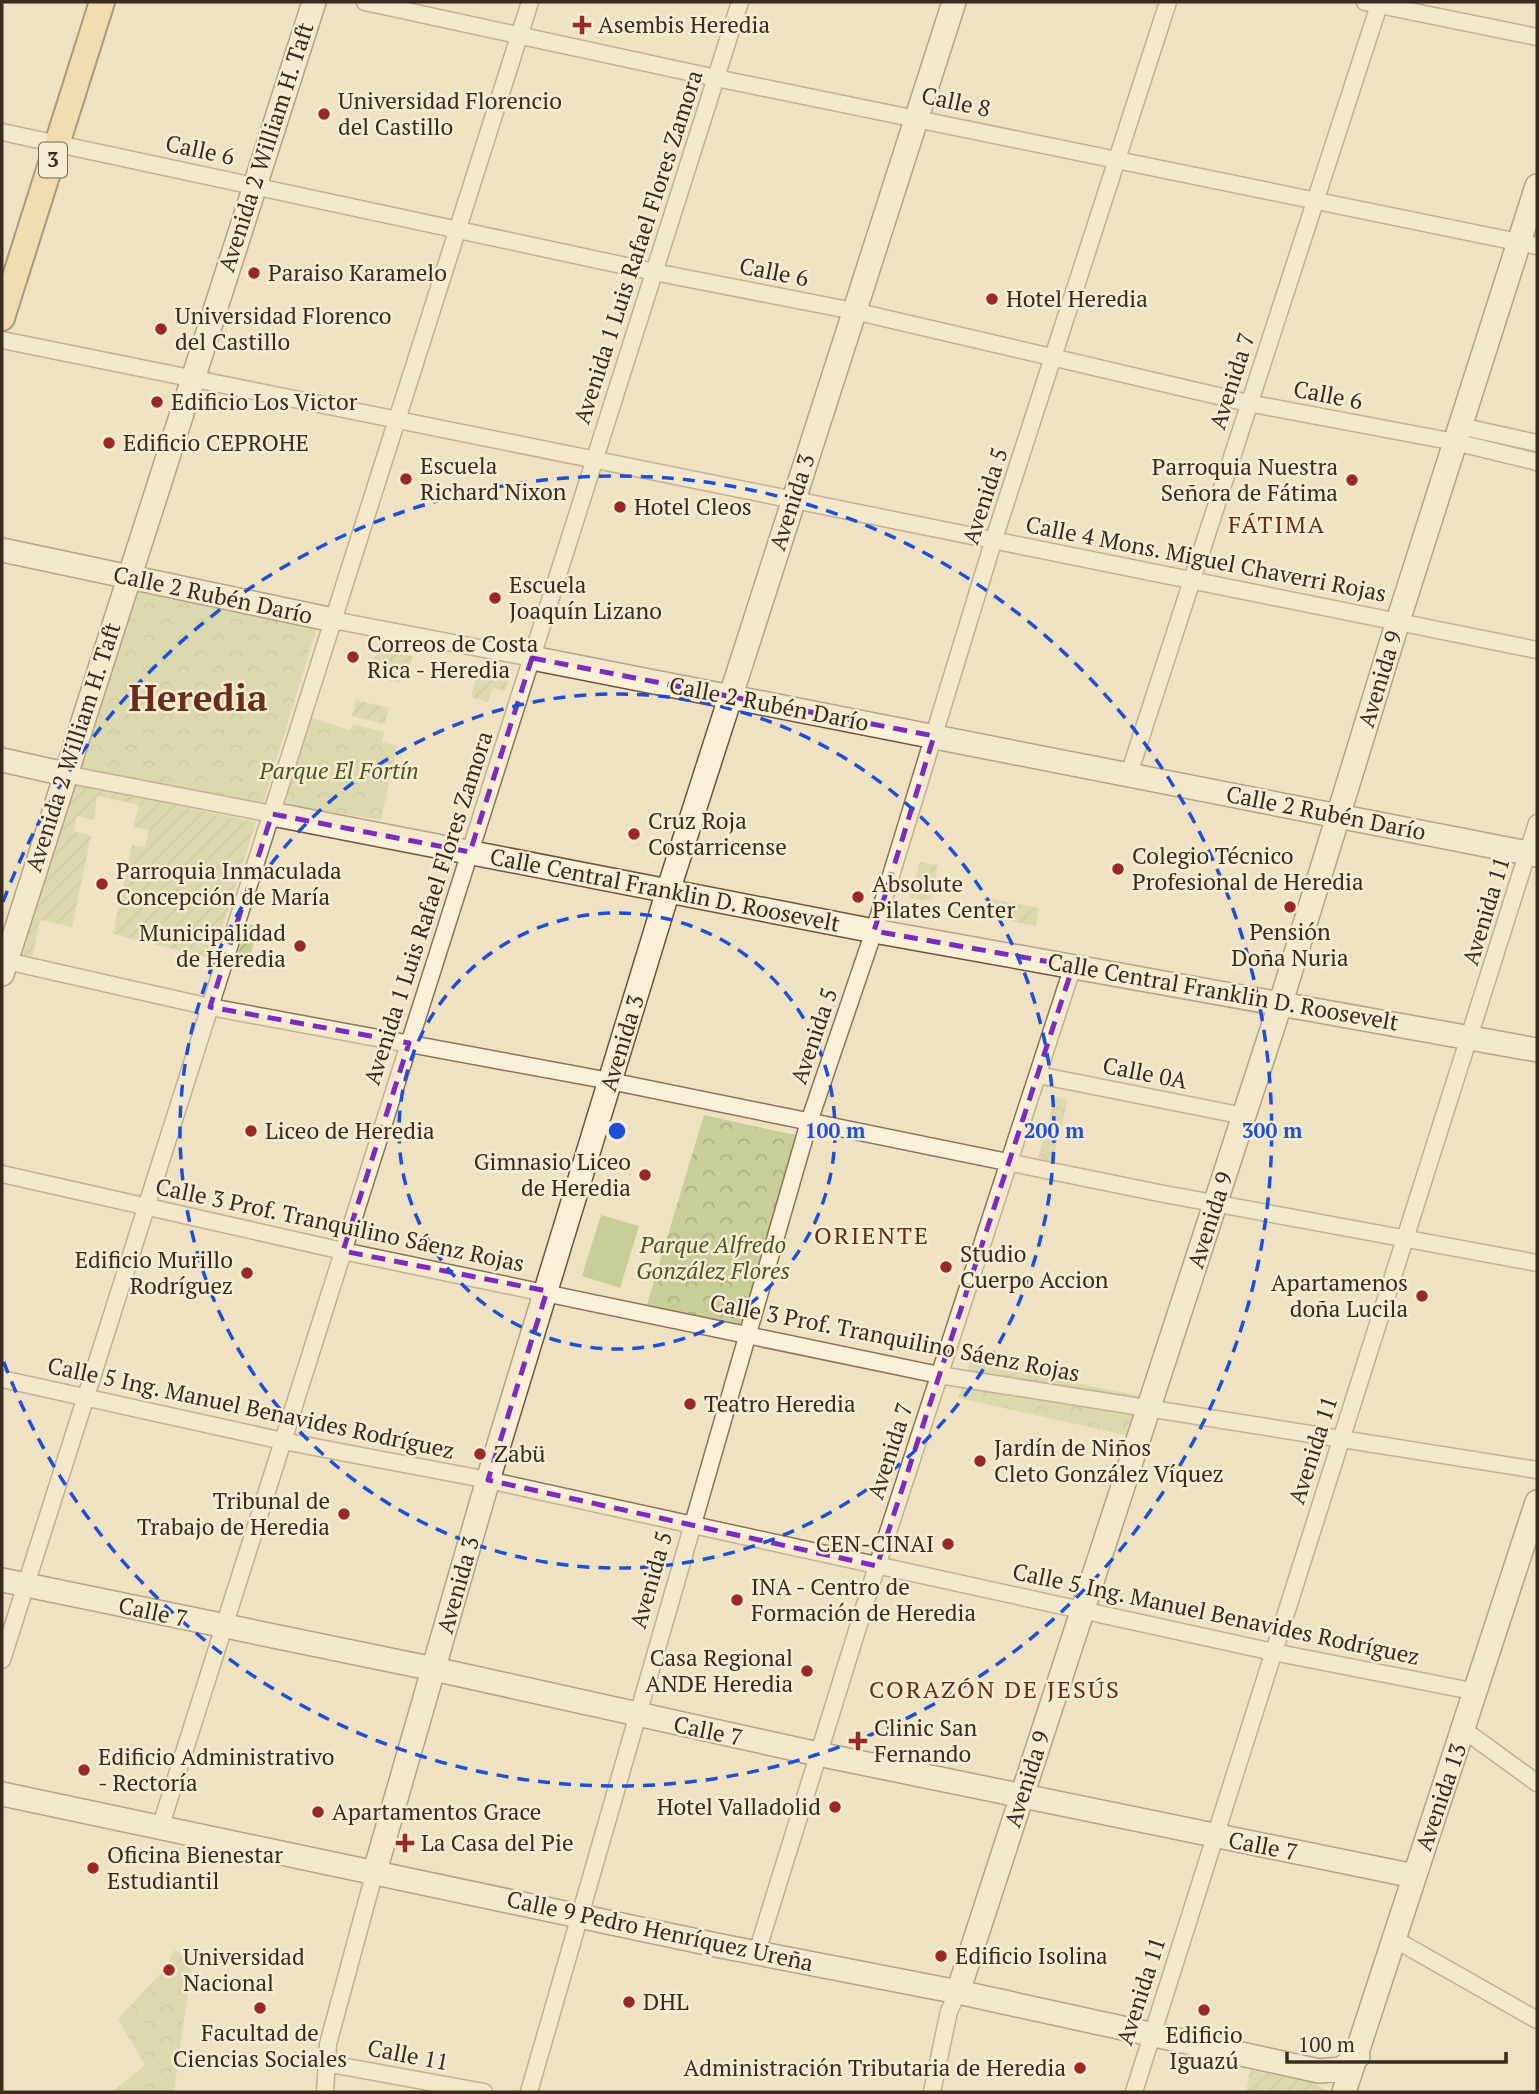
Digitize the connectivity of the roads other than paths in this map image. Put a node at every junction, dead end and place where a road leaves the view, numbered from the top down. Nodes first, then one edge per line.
1 (102, 2) edge
2 (314, 2) edge
3 (365, 2) edge
4 (530, 2) edge
5 (740, 2) edge
6 (954, 2) edge
7 (1168, 2) edge
8 (1375, 3) edge
9 (519, 36) junction
10 (1537, 37) edge
11 (716, 78) junction
12 (917, 117) junction
13 (2, 132) edge
14 (58, 144) junction
15 (1118, 159) junction
16 (253, 184) junction
17 (1537, 186) edge
18 (1315, 201) junction
19 (458, 230) junction
20 (1528, 244) edge
21 (654, 272) junction
22 (853, 311) junction
23 (2, 318) edge
24 (2, 340) edge
25 (1054, 360) junction
26 (191, 377) junction
27 (1248, 403) junction
28 (398, 418) junction
29 (1458, 434) junction
30 (1537, 443) edge
31 (596, 458) junction
32 (1537, 462) edge
33 (792, 498) junction
34 (994, 539) junction
35 (2, 550) edge
36 (127, 578) junction
37 (1194, 580) junction
38 (333, 620) junction
39 (1398, 621) junction
40 (1537, 650) edge
41 (532, 658) junction
42 (731, 697) junction
43 (934, 736) junction
44 (2, 760) edge
45 (65, 774) junction
46 (1129, 774) junction
47 (272, 814) junction
48 (1337, 815) junction
49 (1537, 823) edge
50 (470, 852) junction
51 (1532, 854) edge
52 (668, 891) junction
53 (874, 930) junction
54 (3, 965) edge
55 (1073, 966) junction
56 (1281, 1002) junction
57 (210, 1007) junction
58 (1471, 1036) junction
59 (410, 1043) junction
60 (1537, 1050) edge
61 (1038, 1075) junction
62 (610, 1081) junction
63 (1244, 1116) junction
64 (809, 1122) junction
65 (1009, 1162) junction
66 (2, 1174) edge
67 (1216, 1202) junction
68 (146, 1208) junction
69 (1404, 1239) junction
70 (344, 1251) junction
71 (1537, 1263) edge
72 (547, 1291) junction
73 (747, 1334) junction
74 (939, 1375) junction
75 (2, 1379) edge
76 (86, 1397) junction
77 (1148, 1409) junction
78 (1340, 1440) junction
79 (283, 1441) junction
80 (1537, 1469) edge
81 (488, 1480) junction
82 (1537, 1502) edge
83 (690, 1526) junction
84 (877, 1566) junction
85 (2, 1580) edge
86 (26, 1586) junction
87 (1082, 1609) junction
88 (224, 1627) junction
89 (1273, 1652) junction
90 (2, 1660) edge
91 (434, 1669) junction
92 (1477, 1692) junction
93 (636, 1715) junction
94 (1464, 1730) junction
95 (818, 1754) junction
96 (1537, 1783) edge
97 (2, 1794) edge
98 (1021, 1796) junction
99 (160, 1828) junction
100 (1214, 1837) junction
101 (375, 1871) junction
102 (1414, 1876) junction
103 (581, 1915) junction
104 (1396, 1940) junction
105 (757, 1952) junction
106 (958, 1992) junction
107 (1537, 2020) edge
108 (1151, 2032) junction
109 (1358, 2056) junction
110 (325, 2063) junction
111 (1319, 2071) junction
112 (325, 2092) edge
113 (484, 2092) edge
114 (529, 2092) edge
115 (933, 2092) edge
116 (1134, 2092) edge
117 (1338, 2092) edge
118 (1344, 2092) edge

1 - 14 main road, 3
2 - 16 main road, Avenida 2 William H. Taft
3 - 9 street, Calle 8
4 - 9 street
5 - 11 street, Avenida 1 Luis Rafael Flores Zamora
6 - 12 main road, Avenida 3
7 - 15 street, Avenida 5
8 - 10 street
8 - 18 street, Avenida 7
9 - 11 street, Calle 8
9 - 19 street
11 - 12 street, Calle 8
11 - 21 street, Avenida 1 Luis Rafael Flores Zamora
12 - 15 street, Calle 8
12 - 22 main road, Avenida 3
13 - 14 street, Calle 6
14 - 16 street, Calle 6
14 - 23 main road, 3
15 - 18 street, Calle 8
15 - 25 street, Avenida 5
16 - 19 street, Calle 6
16 - 26 main road, Avenida 2 William H. Taft
17 - 20 main road, Avenida 9
18 - 20 street, Calle 8
18 - 27 street, Avenida 7
19 - 21 street, Calle 6
19 - 28 street
20 - 29 main road, Avenida 9
21 - 22 street, Calle 6
21 - 31 street, Avenida 1 Luis Rafael Flores Zamora
22 - 25 street, Calle 6
22 - 33 main road, Avenida 3
24 - 26 street, Calle 4 Mons. Miguel Chaverri Rojas
25 - 27 street, Calle 6
25 - 34 street, Avenida 5
26 - 28 street, Calle 4 Mons. Miguel Chaverri Rojas
26 - 36 main road, Avenida 2 William H. Taft
27 - 29 street, Calle 6
27 - 37 street, Avenida 7
28 - 31 street, Calle 4 Mons. Miguel Chaverri Rojas
28 - 38 street
29 - 30 street, Calle 6
29 - 32 street, Calle 6
29 - 39 main road, Avenida 9
31 - 33 street, Calle 4 Mons. Miguel Chaverri Rojas
31 - 41 street, Avenida 1 Luis Rafael Flores Zamora
33 - 34 street, Calle 4 Mons. Miguel Chaverri Rojas
33 - 42 main road, Avenida 3
34 - 37 street, Calle 4 Mons. Miguel Chaverri Rojas
34 - 43 street, Avenida 5
35 - 36 main road, Calle 2 Rubén Darío
36 - 38 main road, Calle 2 Rubén Darío
36 - 45 main road, Avenida 2 William H. Taft
37 - 39 street, Calle 4 Mons. Miguel Chaverri Rojas
37 - 46 street, Avenida 7
38 - 41 street, Calle 2 Rubén Darío
38 - 47 street
39 - 40 street, Calle 4 Mons. Miguel Chaverri Rojas
39 - 48 main road, Avenida 9
41 - 42 main road, Calle 2 Rubén Darío
41 - 50 street, Avenida 1 Luis Rafael Flores Zamora
42 - 43 main road, Calle 2 Rubén Darío
42 - 52 main road, Avenida 3
43 - 46 main road, Calle 2 Rubén Darío
43 - 53 street, Avenida 5
44 - 45 main road, Calle Central Franklin D. Roosevelt
45 - 47 street, Calle Central Franklin D. Roosevelt
45 - 54 main road, Avenida 2 William H. Taft
46 - 48 main road, Calle 2 Rubén Darío
47 - 50 main road, Calle Central Franklin D. Roosevelt
47 - 57 street
48 - 51 main road, Calle 2 Rubén Darío
48 - 56 main road, Avenida 9
49 - 51 street, Avenida 11
50 - 52 main road, Calle Central Franklin D. Roosevelt
50 - 59 street, Avenida 1 Luis Rafael Flores Zamora
51 - 58 street, Avenida 11
52 - 53 main road, Calle Central Franklin D. Roosevelt
52 - 62 main road, Avenida 3
53 - 55 main road, Calle Central Franklin D. Roosevelt
53 - 64 street, Avenida 5
54 - 57 street
55 - 56 main road, Calle Central Franklin D. Roosevelt
55 - 61 street, Avenida 7
56 - 58 main road, Calle Central Franklin D. Roosevelt
56 - 63 main road, Avenida 9
57 - 59 street
57 - 68 street
58 - 60 main road, Calle Central Franklin D. Roosevelt
58 - 69 street, Avenida 11
59 - 62 street
59 - 70 street, Avenida 1 Luis Rafael Flores Zamora
61 - 63 street, Calle 0A
61 - 65 street, Avenida 7
62 - 64 street
62 - 72 main road, Avenida 3
63 - 67 main road, Avenida 9
64 - 65 street
64 - 73 street, Avenida 5
65 - 67 street
65 - 74 street, Avenida 7
66 - 68 street, Calle 3 Prof. Tranquilino Sáenz Rojas
67 - 69 street
67 - 77 main road, Avenida 9
68 - 70 street, Calle 3 Prof. Tranquilino Sáenz Rojas
68 - 76 street
69 - 71 street
69 - 78 street, Avenida 11
70 - 72 street, Calle 3 Prof. Tranquilino Sáenz Rojas
70 - 79 street, Avenida 1 Luis Rafael Flores Zamora
72 - 73 street, Calle 3 Prof. Tranquilino Sáenz Rojas
72 - 81 main road, Avenida 3
73 - 74 street, Calle 3 Prof. Tranquilino Sáenz Rojas
73 - 83 street, Avenida 5
74 - 77 street, Calle 3 Prof. Tranquilino Sáenz Rojas
74 - 84 street, Avenida 7
75 - 76 street, Calle 5 Ing. Manuel Benavides Rodríguez
76 - 79 street, Calle 5 Ing. Manuel Benavides Rodríguez
76 - 86 street
77 - 78 street, Calle 3 Prof. Tranquilino Sáenz Rojas
77 - 87 main road, Avenida 9
78 - 80 street, Calle 3 Prof. Tranquilino Sáenz Rojas
78 - 89 street, Avenida 11
79 - 81 street, Calle 5 Ing. Manuel Benavides Rodríguez
79 - 88 street, Avenida 1 Luis Rafael Flores Zamora
81 - 83 street, Calle 5 Ing. Manuel Benavides Rodríguez
81 - 91 main road, Avenida 3
82 - 92 main road, Avenida 13
83 - 84 street, Calle 5 Ing. Manuel Benavides Rodríguez
83 - 93 street, Avenida 5
84 - 87 street, Calle 5 Ing. Manuel Benavides Rodríguez
84 - 95 street, Avenida 7
85 - 86 main road, Calle 7
86 - 88 main road, Calle 7
86 - 90 street
87 - 89 street, Calle 5 Ing. Manuel Benavides Rodríguez
87 - 98 main road, Avenida 9
88 - 91 main road, Calle 7
88 - 99 street, Avenida 1 Luis Rafael Flores Zamora
89 - 92 street, Calle 5 Ing. Manuel Benavides Rodríguez
89 - 100 street, Avenida 11
91 - 93 main road, Calle 7
91 - 101 main road, Avenida 3
92 - 94 main road, Avenida 13
93 - 95 main road, Calle 7
93 - 103 street, Avenida 5
94 - 96 street
94 - 102 main road, Avenida 13
95 - 98 main road, Calle 7
95 - 105 street, Avenida 7
97 - 99 main road, Calle 9 Pedro Henríquez Ureña
98 - 100 main road, Calle 7
98 - 106 main road, Avenida 9
99 - 101 main road, Calle 9 Pedro Henríquez Ureña
100 - 102 main road, Calle 7
100 - 108 street, Avenida 11
101 - 103 main road, Calle 9 Pedro Henríquez Ureña
101 - 110 street, Avenida 3
102 - 104 main road, Avenida 13
103 - 105 main road, Calle 9 Pedro Henríquez Ureña
103 - 114 street, Avenida 5
104 - 107 street
104 - 109 main road, Avenida 13
105 - 106 main road, Calle 9 Pedro Henríquez Ureña
106 - 108 main road, Calle 9 Pedro Henríquez Ureña
106 - 115 street, Avenida 9
108 - 111 main road, Calle 9 Pedro Henríquez Ureña
108 - 116 street, Avenida 11
109 - 111 main road, Calle 9 Pedro Henríquez Ureña
109 - 118 main road, Avenida 13
110 - 112 street, Avenida 3
110 - 113 street, Calle 11
111 - 117 main road

